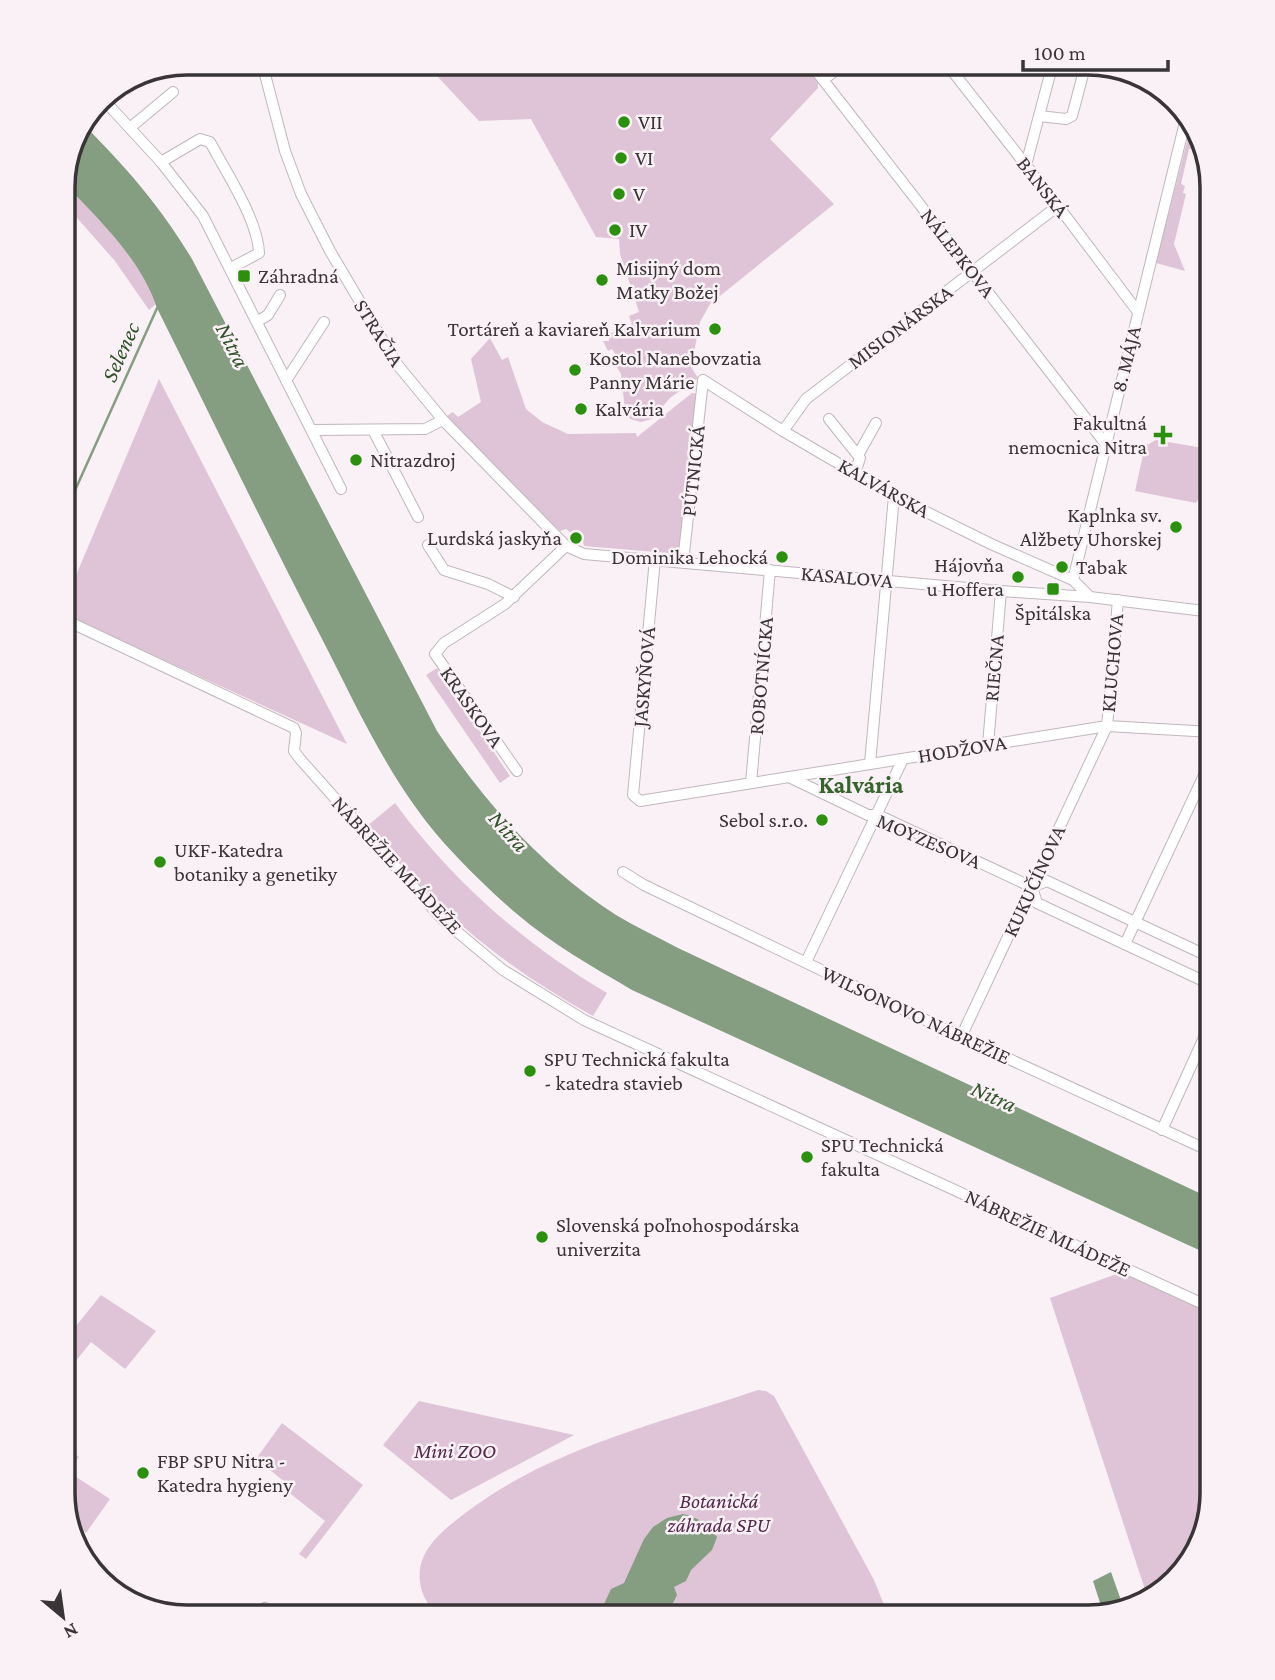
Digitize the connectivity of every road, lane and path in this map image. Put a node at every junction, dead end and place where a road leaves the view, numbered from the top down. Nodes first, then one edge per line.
1 (265, 75) edge
2 (820, 75) edge
3 (828, 75) edge
4 (955, 75) edge
5 (1050, 75) edge
6 (1083, 75) edge
7 (823, 79) junction
8 (173, 92) dead end
9 (110, 106) edge
10 (1039, 116) junction
11 (131, 127) junction
12 (1183, 128) edge
13 (161, 162) junction
14 (1026, 165) junction
15 (1058, 206) junction
16 (231, 268) junction
17 (973, 271) junction
18 (280, 295) dead end
19 (1138, 312) junction
20 (258, 321) junction
21 (324, 322) dead end
22 (287, 379) junction
23 (703, 380) joint
24 (829, 419) dead end
25 (443, 420) junction
26 (876, 423) dead end
27 (313, 430) junction
28 (373, 430) junction
29 (783, 431) junction
30 (1105, 443) junction
31 (858, 455) junction
32 (855, 473) junction
33 (341, 489) dead end
34 (894, 496) junction
35 (418, 517) dead end
36 (428, 545) dead end
37 (566, 547) junction
38 (578, 551) joint
39 (655, 559) junction
40 (683, 562) junction
41 (770, 570) junction
42 (886, 580) junction
43 (1073, 580) junction
44 (1001, 591) junction
45 (513, 597) junction
46 (1090, 597) junction
47 (1118, 600) junction
48 (1200, 610) edge
49 (75, 625) edge
50 (1107, 726) junction
51 (1200, 731) edge
52 (988, 745) junction
53 (903, 759) junction
54 (870, 764) junction
55 (517, 771) dead end
56 (788, 777) junction
57 (751, 783) junction
58 (1200, 784) edge
59 (633, 795) joint
60 (878, 815) junction
61 (623, 872) dead end
62 (1032, 887) junction
63 (1135, 922) junction
64 (1125, 944) junction
65 (1200, 952) edge
66 (806, 962) junction
67 (1200, 979) edge
68 (961, 1037) junction
69 (1200, 1046) edge
70 (1162, 1130) junction
71 (1200, 1147) edge
72 (1200, 1302) edge

1 - 25 street, STRAČIA
2 - 7 street, NÁLEPKOVA
3 - 7 street
4 - 14 street, BANSKÁ
5 - 10 street
6 - 10 street
7 - 17 street, NÁLEPKOVA
8 - 11 street
9 - 11 street
10 - 14 street
11 - 13 street
12 - 19 street, 8. MÁJA
13 - 16 street
13 - 16 street
14 - 15 street, BANSKÁ
15 - 17 street, MISIONÁRSKA
15 - 19 street, BANSKÁ
16 - 20 street
17 - 29 street, MISIONÁRSKA
17 - 30 street, NÁLEPKOVA
18 - 20 street
19 - 30 street, 8. MÁJA
20 - 22 street
21 - 22 street
22 - 27 street
23 - 29 street, KALVÁRSKA
23 - 40 street, PÚTNICKÁ
24 - 31 street
25 - 28 street
25 - 37 street, STRAČIA
26 - 31 street
27 - 28 street
27 - 33 street
28 - 35 street
29 - 32 street, KALVÁRSKA
30 - 43 street, 8. MÁJA
31 - 32 street
32 - 34 street, KALVÁRSKA
34 - 42 street
34 - 43 street, KALVÁRSKA
36 - 45 street
37 - 38 street, STRAČIA
37 - 45 street, KRASKOVA
38 - 39 street, KASALOVA
39 - 40 street, KASALOVA
39 - 59 street, JASKYŇOVÁ
40 - 41 street, KASALOVA
41 - 42 street, KASALOVA
41 - 57 street, ROBOTNÍCKA
42 - 44 street, KASALOVA
42 - 54 street
43 - 46 street
44 - 46 street, KASALOVA
44 - 52 street, RIEČNA
45 - 55 street, KRASKOVA
46 - 47 street, KASALOVA
47 - 48 street
47 - 50 street, KLUCHOVA
49 - 72 street, NÁBREŽIE MLÁDEŽE
50 - 51 street, HODŽOVA
50 - 52 street, HODŽOVA
50 - 62 street, KUKUČÍNOVA
52 - 53 street, HODŽOVA
53 - 54 street, HODŽOVA
53 - 60 street
54 - 56 street, HODŽOVA
56 - 57 street, HODŽOVA
56 - 60 street, MOYZESOVA
57 - 59 street, HODŽOVA
58 - 63 street
60 - 62 street, MOYZESOVA
60 - 66 street
61 - 66 street, WILSONOVO NÁBREŽIE
62 - 63 street, MOYZESOVA
62 - 64 street, MOYZESOVA
62 - 68 street, KUKUČÍNOVA
63 - 64 street
63 - 65 street, MOYZESOVA
64 - 67 street, MOYZESOVA
66 - 68 street, WILSONOVO NÁBREŽIE
68 - 70 street, WILSONOVO NÁBREŽIE
69 - 70 street
70 - 71 street, WILSONOVO NÁBREŽIE

